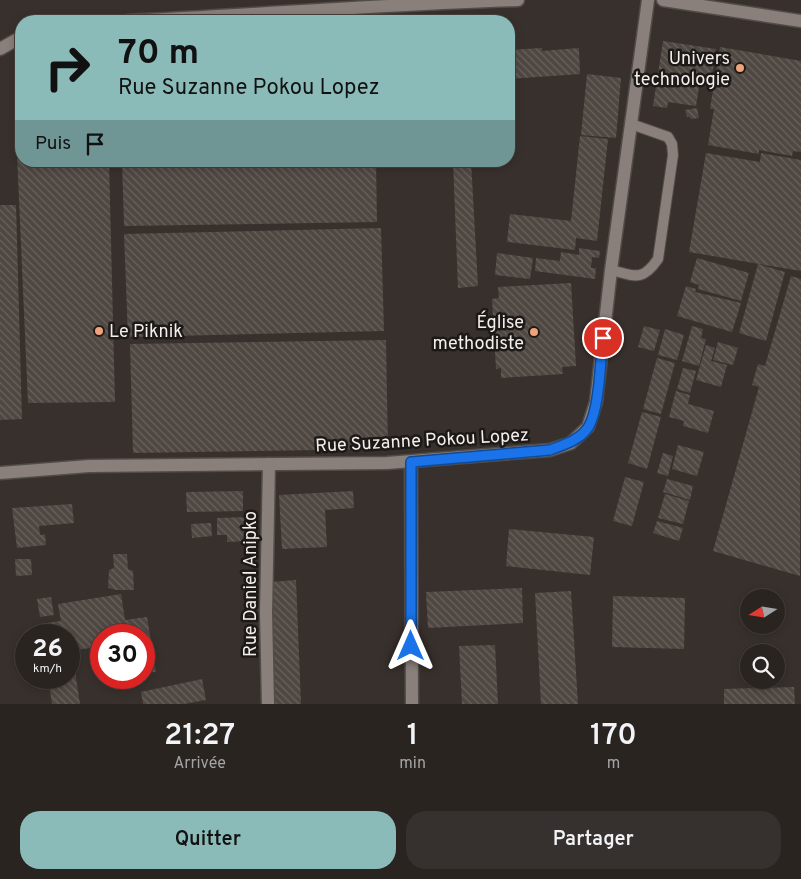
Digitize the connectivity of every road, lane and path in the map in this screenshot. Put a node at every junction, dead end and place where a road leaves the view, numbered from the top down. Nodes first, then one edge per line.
1 (518, 0) edge
2 (648, 0) edge
3 (663, 0) edge
4 (254, 15) edge
5 (801, 21) edge
6 (15, 41) edge
7 (0, 49) edge
8 (631, 124) junction
9 (611, 270) junction
10 (411, 462) junction
11 (269, 464) junction
12 (0, 473) edge
13 (268, 704) edge
14 (412, 704) edge

1 - 4 street
2 - 8 street, Rue Suzanne Pokou Lopez
3 - 5 street
6 - 7 street
8 - 9 street, Rue Suzanne Pokou Lopez
8 - 9 lane
9 - 10 street, Rue Suzanne Pokou Lopez
10 - 11 street, Rue Suzanne Pokou Lopez
10 - 14 street
11 - 12 street, Rue Suzanne Pokou Lopez
11 - 13 street, Rue Daniel Anipko

